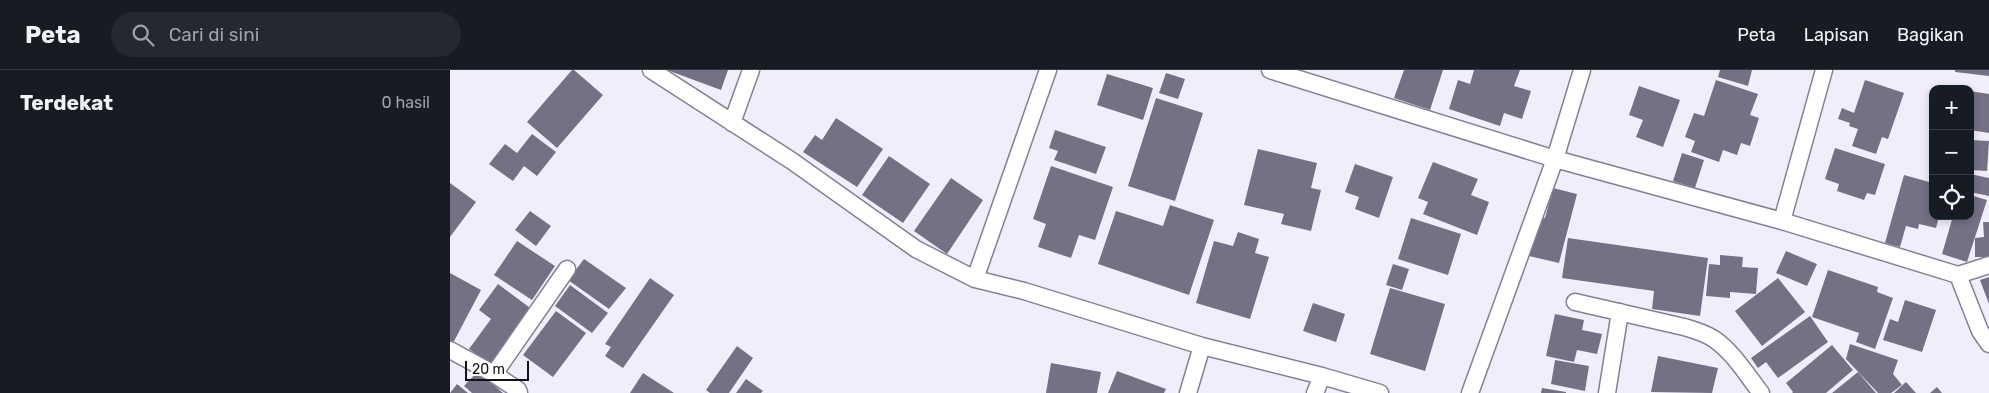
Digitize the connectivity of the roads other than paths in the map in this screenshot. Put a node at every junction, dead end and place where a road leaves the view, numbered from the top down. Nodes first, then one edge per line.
1 (751, 70) edge
2 (1048, 70) edge
3 (1270, 70) edge
4 (1582, 70) edge
5 (1824, 70) edge
6 (652, 71) edge
7 (1291, 73) edge
8 (732, 123) junction
9 (1555, 159) junction
10 (1782, 221) junction
11 (1989, 265) edge
12 (567, 269) dead end
13 (1958, 275) junction
14 (975, 279) junction
15 (1575, 302) dead end
16 (1620, 312) junction
17 (1989, 344) edge
18 (1202, 346) junction
19 (450, 350) edge
20 (494, 374) junction
21 (1322, 376) junction
22 (519, 393) edge
23 (1188, 393) edge
24 (1315, 393) edge
25 (1380, 393) edge
26 (1470, 393) edge
27 (1607, 393) edge
28 (1761, 393) edge

1 - 8 street
2 - 14 street
3 - 7 street
4 - 9 street
5 - 10 street
6 - 8 street
7 - 9 street
8 - 14 street
9 - 10 street
9 - 26 street
10 - 13 street
11 - 13 street
12 - 20 street
13 - 17 street
14 - 18 street
15 - 16 street
16 - 27 street
16 - 28 street
18 - 21 street
18 - 23 street
19 - 20 street
20 - 22 street
21 - 24 street
21 - 25 street

